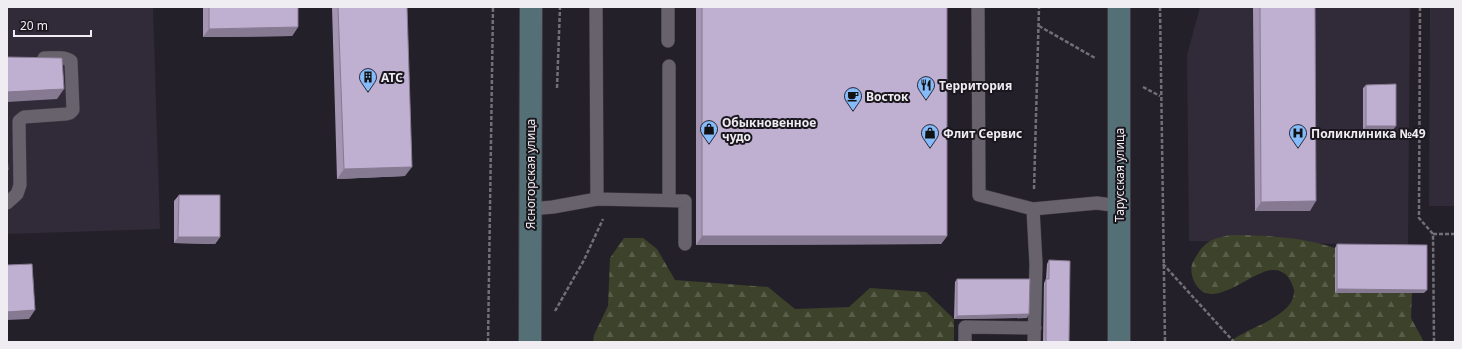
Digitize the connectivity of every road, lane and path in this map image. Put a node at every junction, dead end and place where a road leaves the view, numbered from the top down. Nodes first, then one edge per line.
1 (493, 7) edge
2 (531, 7) edge
3 (596, 7) edge
4 (668, 7) edge
5 (978, 7) edge
6 (1040, 7) edge
7 (1119, 7) edge
8 (1160, 7) edge
9 (1420, 7) edge
10 (668, 41) dead end
11 (35, 59) edge
12 (669, 66) dead end
13 (596, 199) junction
14 (669, 200) junction
15 (7, 203) edge
16 (1119, 206) junction
17 (530, 209) junction
18 (1033, 209) junction
19 (1433, 234) junction
20 (1455, 234) edge
21 (685, 244) dead end
22 (1163, 264) junction
23 (553, 314) dead end
24 (1035, 328) junction
25 (488, 342) edge
26 (530, 342) edge
27 (964, 342) edge
28 (1034, 342) edge
29 (1119, 342) edge
30 (1165, 342) edge
31 (1234, 342) edge
32 (1434, 342) edge

1 - 25 path
2 - 17 main road, Ясногорская улица
3 - 13 lane
4 - 10 lane
5 - 18 lane
6 - 18 path
7 - 16 main road, Тарусская улица
8 - 22 path
9 - 19 path
11 - 15 lane
12 - 14 lane
13 - 14 lane
13 - 17 lane
13 - 23 path
14 - 21 lane
16 - 18 lane
16 - 29 main road, Тарусская улица
17 - 26 main road, Ясногорская улица
18 - 24 lane
19 - 20 path
19 - 32 path
22 - 30 path
22 - 31 path
24 - 27 lane
24 - 28 lane

